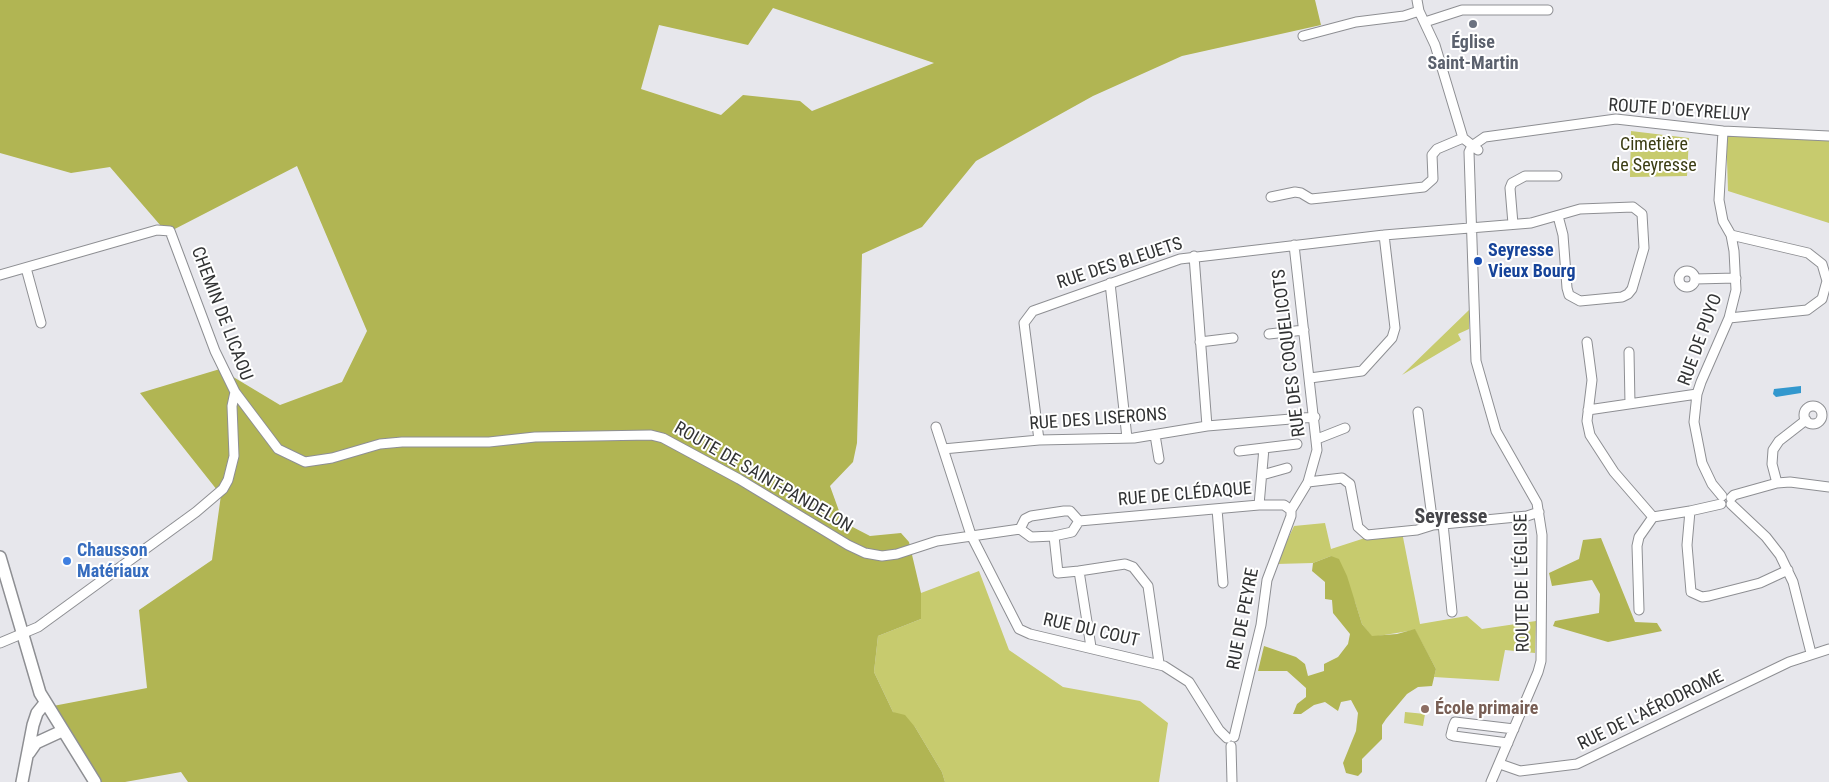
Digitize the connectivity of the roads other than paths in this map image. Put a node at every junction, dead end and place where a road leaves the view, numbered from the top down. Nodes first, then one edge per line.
1 (1416, 0) edge
2 (1548, 10) dead end
3 (1419, 11) junction
4 (1424, 22) junction
5 (1304, 36) dead end
6 (1723, 131) junction
7 (1829, 136) edge
8 (1463, 138) junction
9 (1475, 148) junction
10 (1557, 176) dead end
11 (1271, 197) dead end
12 (1558, 216) junction
13 (1513, 224) junction
14 (1472, 227) junction
15 (1384, 235) junction
16 (1731, 235) junction
17 (1294, 245) junction
18 (1194, 256) junction
19 (26, 268) junction
20 (0, 275) edge
21 (1695, 278) dead end
22 (1736, 278) junction
23 (1110, 283) junction
24 (1729, 318) junction
25 (40, 323) dead end
26 (1304, 330) junction
27 (1269, 334) dead end
28 (1233, 338) dead end
29 (1200, 342) junction
30 (1588, 342) dead end
31 (1629, 352) dead end
32 (1310, 378) junction
33 (235, 392) junction
34 (1697, 394) junction
35 (1630, 404) junction
36 (1588, 410) junction
37 (1418, 412) dead end
38 (1315, 417) junction
39 (1806, 420) dead end
40 (1207, 426) junction
41 (936, 427) dead end
42 (1345, 428) dead end
43 (1155, 435) junction
44 (1127, 438) junction
45 (1317, 439) junction
46 (1039, 440) junction
47 (1297, 444) dead end
48 (1264, 448) junction
49 (943, 449) junction
50 (1238, 450) dead end
51 (1159, 459) dead end
52 (1287, 468) dead end
53 (1262, 475) junction
54 (1308, 482) junction
55 (1777, 483) junction
56 (1829, 487) edge
57 (1721, 500) junction
58 (1731, 501) junction
59 (1259, 505) junction
60 (1217, 508) junction
61 (1291, 510) junction
62 (1690, 511) junction
63 (1540, 512) junction
64 (1653, 517) junction
65 (1079, 521) junction
66 (1438, 525) junction
67 (1020, 529) junction
68 (971, 535) junction
69 (1054, 536) junction
70 (0, 557) edge
71 (1788, 570) junction
72 (1079, 571) junction
73 (1223, 583) dead end
74 (1639, 610) dead end
75 (1452, 612) dead end
76 (22, 634) junction
77 (0, 643) edge
78 (1091, 647) junction
79 (1829, 649) edge
80 (1811, 653) junction
81 (1159, 663) junction
82 (45, 703) junction
83 (1514, 729) junction
84 (62, 731) junction
85 (1231, 740) junction
86 (1508, 743) junction
87 (28, 754) junction
88 (1500, 764) junction
89 (22, 782) edge
90 (95, 782) edge
91 (1232, 782) edge
92 (1491, 782) edge

1 - 3 street
2 - 4 street
3 - 4 street
3 - 5 street
4 - 8 street
6 - 7 street, ROUTE D'OEYRELUY
6 - 9 street, ROUTE D'OEYRELUY
6 - 16 street, RUE DE PUYO
8 - 9 street
8 - 11 street
9 - 14 street, ROUTE DE L'ÉGLISE
10 - 13 street
12 - 12 street
12 - 13 street, RUE DES BLEUETS
13 - 14 street, RUE DES BLEUETS
14 - 15 street, RUE DES BLEUETS
14 - 63 street, ROUTE DE L'ÉGLISE
15 - 17 street, RUE DES BLEUETS
15 - 32 street
16 - 22 street, RUE DE PUYO
16 - 24 street
17 - 18 street, RUE DES BLEUETS
17 - 26 street, RUE DES COQUELICOTS
18 - 23 street, RUE DES BLEUETS
18 - 29 street
19 - 20 street
19 - 25 street
19 - 33 street, CHEMIN DE LICAOU
21 - 22 street
22 - 24 street, RUE DE PUYO
23 - 44 street
23 - 46 street, RUE DES BLEUETS
24 - 34 street, RUE DE PUYO
26 - 27 street
26 - 32 street, RUE DES COQUELICOTS
28 - 29 street
29 - 40 street
30 - 36 street
31 - 35 street
32 - 38 street, RUE DES COQUELICOTS
33 - 68 street, ROUTE DE SAINT-PANDELON
33 - 76 street, CHEMIN DE LICAOU
34 - 35 street
34 - 57 street, RUE DE PUYO
35 - 36 street
36 - 64 street
37 - 66 street
38 - 40 street, RUE DES LISERONS
38 - 45 street, RUE DES COQUELICOTS
39 - 55 street
40 - 43 street, RUE DES LISERONS
41 - 49 street, RUE DU COUT
42 - 45 street
43 - 44 street, RUE DES LISERONS
43 - 51 street
44 - 46 street, RUE DES LISERONS
45 - 54 street, RUE DES COQUELICOTS
46 - 49 street, RUE DES LISERONS
47 - 48 street
48 - 50 street
48 - 53 street
49 - 68 street, RUE DU COUT
52 - 53 street
53 - 59 street
54 - 61 street, RUE DES COQUELICOTS
54 - 66 street
55 - 56 street
55 - 58 street
57 - 58 street
57 - 62 street
58 - 71 street
59 - 60 street, RUE DE CLÉDAQUE
59 - 61 street, RUE DE CLÉDAQUE
60 - 65 street, RUE DE CLÉDAQUE
60 - 73 street
61 - 85 street, RUE DE PEYRE
62 - 64 street
62 - 71 street
63 - 66 street
63 - 83 street, ROUTE DE L'ÉGLISE
64 - 74 street
65 - 67 street, RUE DE CLÉDAQUE
65 - 69 street
66 - 75 street
67 - 68 street
67 - 69 street
68 - 78 street, RUE DU COUT
69 - 72 street
70 - 76 main road
71 - 80 street
72 - 78 street
72 - 81 street
76 - 77 street, CHEMIN DE LICAOU
76 - 82 main road
78 - 81 street, RUE DU COUT
79 - 80 street, RUE DE L'AÉRODROME
80 - 88 street, RUE DE L'AÉRODROME
81 - 85 street, RUE DU COUT
82 - 84 main road
82 - 87 main road
83 - 86 street, ROUTE DE L'ÉGLISE
83 - 86 street
84 - 87 main road
84 - 90 main road
85 - 91 street, RUE DE PEYRE
86 - 88 street, ROUTE DE L'ÉGLISE
87 - 89 main road
88 - 92 street, ROUTE DE L'ÉGLISE

